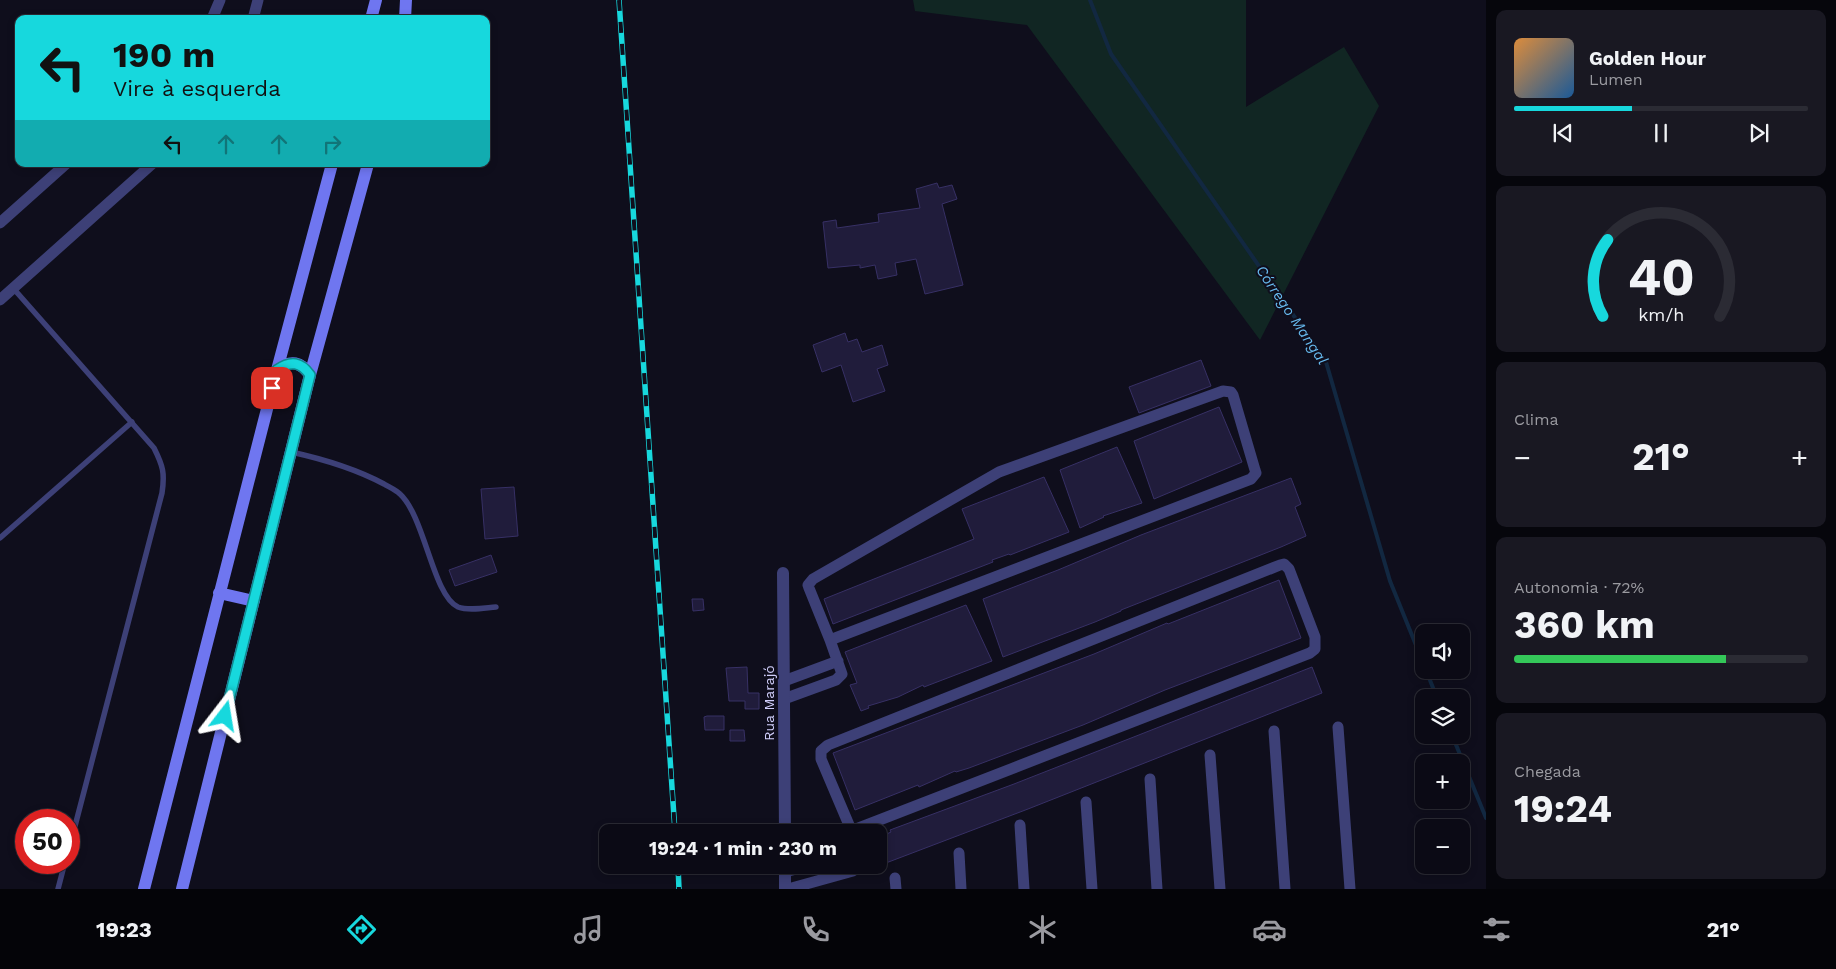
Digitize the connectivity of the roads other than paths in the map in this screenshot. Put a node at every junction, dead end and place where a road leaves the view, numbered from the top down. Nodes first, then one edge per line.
1 (220, 0) edge
2 (258, 0) edge
3 (376, 0) edge
4 (406, 0) edge
5 (214, 15) edge
6 (254, 15) edge
7 (372, 15) edge
8 (405, 15) edge
9 (63, 167) edge
10 (149, 167) edge
11 (331, 167) edge
12 (367, 167) edge
13 (0, 223) edge
14 (13, 288) junction
15 (0, 300) edge
16 (277, 370) junction
17 (310, 375) junction
18 (132, 422) junction
19 (291, 452) junction
20 (0, 538) edge
21 (783, 573) dead end
22 (220, 593) junction
23 (254, 601) junction
24 (496, 607) dead end
25 (830, 640) junction
26 (838, 661) junction
27 (784, 681) junction
28 (784, 700) junction
29 (1338, 727) dead end
30 (1274, 731) dead end
31 (1210, 755) dead end
32 (1150, 779) dead end
33 (1086, 802) dead end
34 (79, 809) edge
35 (784, 824) edge
36 (1020, 825) dead end
37 (852, 832) edge
38 (960, 853) dead end
39 (62, 874) edge
40 (786, 874) edge
41 (842, 874) edge
42 (58, 889) edge
43 (144, 889) edge
44 (182, 889) edge
45 (787, 889) edge
46 (960, 889) edge
47 (1024, 889) edge
48 (1092, 889) edge
49 (1157, 889) edge
50 (1220, 889) edge
51 (1285, 889) edge
52 (1350, 889) edge

1 - 5 street
2 - 6 street
3 - 7 main road
4 - 8 main road
9 - 13 street
10 - 14 street
11 - 16 main road
12 - 17 main road
14 - 15 street
14 - 18 lane
16 - 17 main road
16 - 22 main road
17 - 19 main road
18 - 20 lane
18 - 34 lane
19 - 23 main road
19 - 24 lane
21 - 27 street, Rua Marajó
22 - 23 main road
22 - 43 main road
23 - 44 main road
25 - 25 street
25 - 26 street
26 - 27 street
26 - 28 street
27 - 28 street, Rua Marajó
28 - 35 street, Rua Marajó
29 - 52 street
30 - 51 street
31 - 50 street
32 - 49 street
33 - 48 street
36 - 47 street
37 - 37 street
38 - 46 street
39 - 42 lane
40 - 45 street
41 - 45 street

